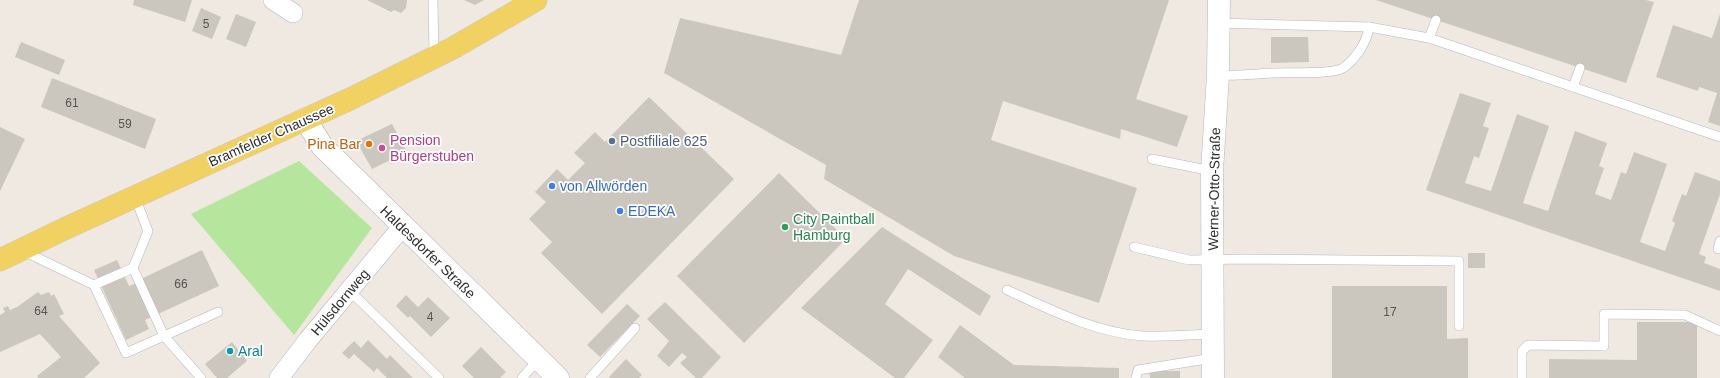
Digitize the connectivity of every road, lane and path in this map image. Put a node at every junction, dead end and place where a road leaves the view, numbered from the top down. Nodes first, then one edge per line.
1 (273, 0) edge
2 (433, 0) edge
3 (536, 0) edge
4 (1219, 0) edge
5 (293, 13) dead end
6 (1436, 20) dead end
7 (1218, 23) junction
8 (1369, 27) junction
9 (1430, 38) junction
10 (434, 58) junction
11 (1580, 68) dead end
12 (1218, 76) junction
13 (1573, 86) junction
14 (305, 119) junction
15 (1720, 136) edge
16 (1152, 160) dead end
17 (1212, 171) junction
18 (134, 196) junction
19 (402, 226) junction
20 (1134, 247) dead end
21 (21, 250) junction
22 (0, 260) edge
23 (1212, 260) junction
24 (133, 268) junction
25 (94, 285) junction
26 (349, 290) junction
27 (1007, 290) dead end
28 (218, 312) dead end
29 (1459, 326) dead end
30 (635, 328) dead end
31 (1720, 331) edge
32 (1213, 334) junction
33 (164, 336) junction
34 (539, 359) junction
35 (1213, 368) edge
36 (201, 378) edge
37 (279, 378) edge
38 (439, 378) edge
39 (522, 378) edge
40 (558, 378) edge
41 (590, 378) edge
42 (1136, 378) edge
43 (1522, 378) edge

1 - 5 street
2 - 10 lane
3 - 10 main road, Bramfelder Chaussee
4 - 7 main road, Werner-Otto-Straße
6 - 9 lane
7 - 8 lane
7 - 12 main road, Werner-Otto-Straße
8 - 9 lane
8 - 12 lane
9 - 13 lane
10 - 14 main road, Bramfelder Chaussee
11 - 13 lane
12 - 17 main road, Werner-Otto-Straße
13 - 15 lane
14 - 18 main road, Bramfelder Chaussee
14 - 19 main road, Haldesdorfer Straße
16 - 17 lane
17 - 23 main road, Werner-Otto-Straße
18 - 21 main road, Bramfelder Chaussee
18 - 24 lane
19 - 26 street, Hülsdornweg
19 - 34 main road, Haldesdorfer Straße
20 - 23 lane
21 - 22 main road, Bramfelder Chaussee
21 - 25 lane
23 - 29 lane
23 - 32 main road, Werner-Otto-Straße
24 - 25 lane
24 - 33 lane
25 - 33 lane
26 - 37 street, Hülsdornweg
26 - 38 lane
27 - 32 lane
28 - 33 lane
30 - 41 lane
31 - 43 lane
32 - 35 main road, Werner-Otto-Straße
33 - 36 lane
34 - 39 lane
34 - 40 main road, Haldesdorfer Straße
35 - 42 lane

